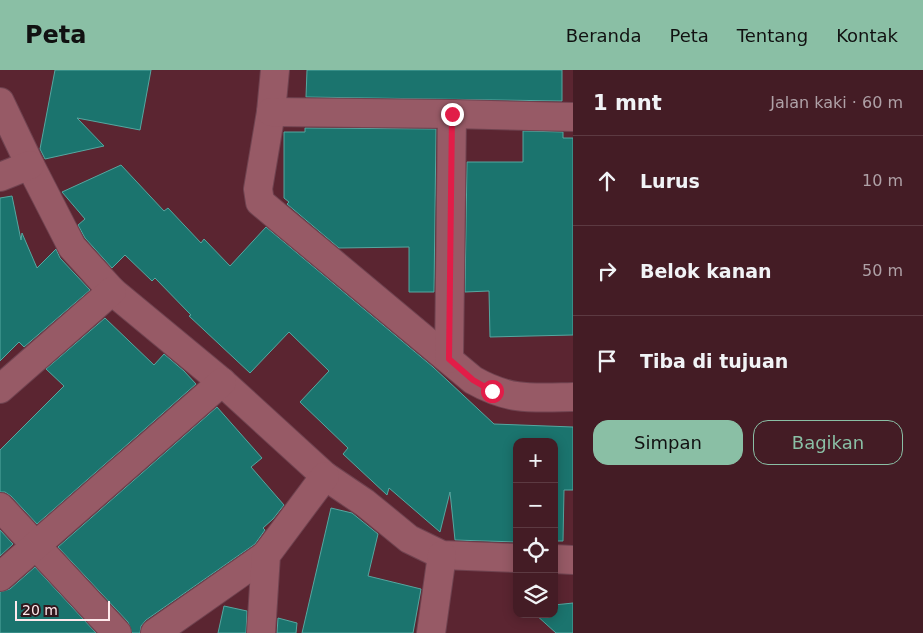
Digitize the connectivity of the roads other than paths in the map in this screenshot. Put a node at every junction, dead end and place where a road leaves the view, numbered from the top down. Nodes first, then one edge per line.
1 (275, 70) edge
2 (0, 102) edge
3 (271, 112) junction
4 (452, 114) junction
5 (573, 117) edge
6 (30, 165) junction
7 (0, 177) edge
8 (112, 291) junction
9 (449, 359) junction
10 (222, 382) junction
11 (0, 389) edge
12 (573, 397) edge
13 (325, 476) junction
14 (0, 506) edge
15 (37, 544) junction
16 (266, 555) junction
17 (442, 555) junction
18 (513, 558) edge
19 (558, 559) edge
20 (573, 560) edge
21 (0, 577) edge
22 (117, 633) edge
23 (155, 633) edge
24 (261, 633) edge
25 (431, 633) edge

1 - 3 street
2 - 6 street
3 - 4 street
3 - 9 street
4 - 5 street
4 - 9 street
6 - 7 street
6 - 8 street
8 - 10 street
8 - 11 street
9 - 12 street
10 - 13 street
10 - 15 street
13 - 16 street
13 - 17 street
14 - 15 street
15 - 21 street
15 - 22 street
16 - 23 street
16 - 24 street
17 - 18 street
17 - 25 street
19 - 20 street

